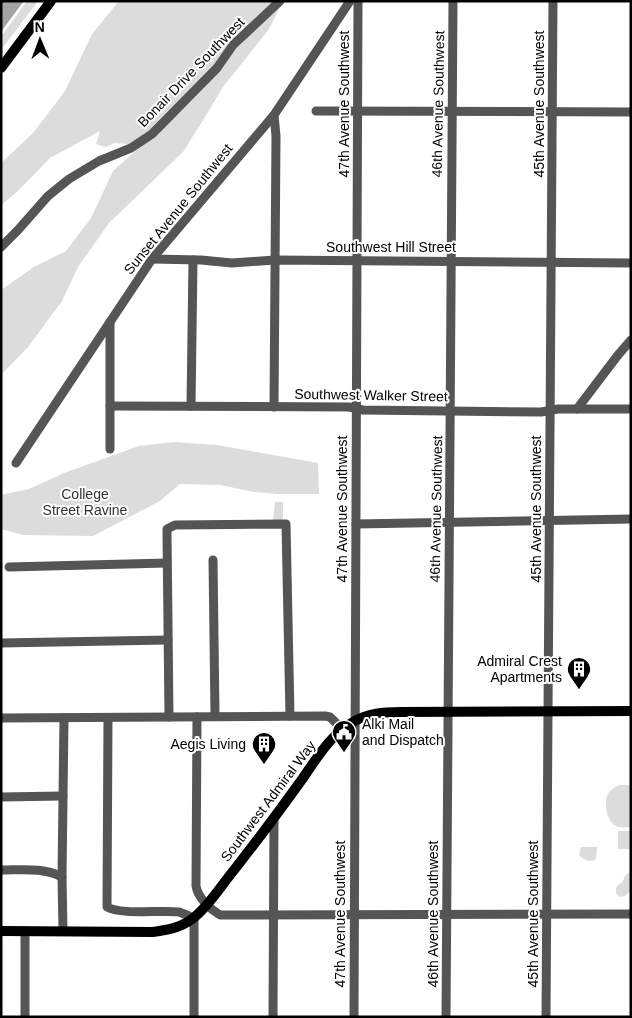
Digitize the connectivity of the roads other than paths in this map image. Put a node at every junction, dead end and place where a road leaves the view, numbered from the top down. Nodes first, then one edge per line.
1 (51, 1) edge
2 (280, 1) edge
3 (350, 1) edge
4 (358, 1) edge
5 (453, 1) edge
6 (553, 1) edge
7 (1, 68) edge
8 (358, 110) junction
9 (316, 111) dead end
10 (452, 111) junction
11 (553, 112) junction
12 (631, 112) edge
13 (274, 115) junction
14 (1, 247) edge
15 (152, 259) junction
16 (193, 260) junction
17 (275, 260) junction
18 (357, 261) junction
19 (451, 261) junction
20 (551, 262) junction
21 (631, 263) edge
22 (110, 321) junction
23 (631, 340) edge
24 (110, 406) junction
25 (191, 406) junction
26 (274, 407) junction
27 (356, 408) junction
28 (577, 409) junction
29 (631, 409) edge
30 (450, 410) junction
31 (550, 410) junction
32 (110, 449) dead end
33 (16, 463) dead end
34 (631, 519) edge
35 (550, 520) junction
36 (449, 522) junction
37 (356, 524) junction
38 (213, 560) dead end
39 (167, 564) junction
40 (9, 567) dead end
41 (168, 640) junction
42 (1, 643) edge
43 (631, 710) edge
44 (448, 711) junction
45 (548, 712) junction
46 (197, 716) junction
47 (215, 716) junction
48 (290, 716) junction
49 (169, 717) junction
50 (1, 718) edge
51 (64, 718) junction
52 (108, 718) junction
53 (354, 721) junction
54 (342, 729) junction
55 (63, 796) junction
56 (1, 797) edge
57 (274, 818) junction
58 (1, 870) edge
59 (62, 877) junction
60 (207, 905) junction
61 (546, 914) junction
62 (631, 914) edge
63 (274, 915) junction
64 (354, 915) junction
65 (447, 915) junction
66 (194, 919) junction
67 (1, 931) edge
68 (25, 931) junction
69 (63, 931) junction
70 (25, 1017) edge
71 (194, 1017) edge
72 (273, 1017) edge
73 (354, 1017) edge
74 (446, 1017) edge
75 (546, 1017) edge

1 - 7 main road
2 - 14 street, Bonair Drive Southwest
3 - 13 street, Sunset Avenue Southwest
4 - 8 street, 47th Avenue Southwest
5 - 10 street, 46th Avenue Southwest
6 - 11 street, 45th Avenue Southwest
8 - 9 street
8 - 10 street
8 - 18 street, 47th Avenue Southwest
10 - 11 street
10 - 19 street, 46th Avenue Southwest
11 - 12 street
11 - 20 street, 45th Avenue Southwest
13 - 15 street, Sunset Avenue Southwest
13 - 17 street
15 - 16 street, Southwest Hill Street
15 - 22 street, Sunset Avenue Southwest
16 - 17 street, Southwest Hill Street
16 - 25 street
17 - 18 street, Southwest Hill Street
17 - 26 street
18 - 19 street, Southwest Hill Street
18 - 27 street, 47th Avenue Southwest
19 - 20 street, Southwest Hill Street
19 - 30 street, 46th Avenue Southwest
20 - 21 street, Southwest Hill Street
20 - 31 street, 45th Avenue Southwest
22 - 24 street
22 - 33 street, Sunset Avenue Southwest
23 - 28 street
24 - 25 street, Southwest Walker Street
24 - 32 street
25 - 26 street, Southwest Walker Street
26 - 27 street, Southwest Walker Street
27 - 30 street, Southwest Walker Street
27 - 37 street, 47th Avenue Southwest
28 - 29 street, Southwest Walker Street
28 - 31 street, Southwest Walker Street
30 - 31 street, Southwest Walker Street
30 - 36 street, 46th Avenue Southwest
31 - 35 street, 45th Avenue Southwest
34 - 35 street
35 - 36 street
35 - 45 street, 45th Avenue Southwest
36 - 37 street
36 - 44 street, 46th Avenue Southwest
37 - 53 street, 47th Avenue Southwest
38 - 47 street
39 - 40 street
39 - 41 street
39 - 48 street
41 - 42 street
41 - 49 street
43 - 45 main road, Southwest Admiral Way
44 - 45 main road, Southwest Admiral Way
44 - 53 main road, Southwest Admiral Way
44 - 65 street, 46th Avenue Southwest
45 - 61 street, 45th Avenue Southwest
46 - 47 street
46 - 49 street
46 - 60 street
47 - 48 street
48 - 54 street
49 - 52 street
50 - 51 street
51 - 52 street
51 - 55 street
52 - 66 street
53 - 54 main road, Southwest Admiral Way
53 - 64 street, 47th Avenue Southwest
54 - 57 main road, Southwest Admiral Way
55 - 56 street
55 - 59 street
57 - 60 main road, Southwest Admiral Way
57 - 63 street
58 - 59 street
59 - 69 street
60 - 63 street
60 - 66 main road, Southwest Admiral Way
61 - 62 street
61 - 65 street
61 - 75 street, 45th Avenue Southwest
63 - 64 street
63 - 72 street
64 - 65 street
64 - 73 street, 47th Avenue Southwest
65 - 74 street, 46th Avenue Southwest
66 - 69 main road, Southwest Admiral Way
66 - 71 street
67 - 68 main road, Southwest Admiral Way
68 - 69 main road, Southwest Admiral Way
68 - 70 street

